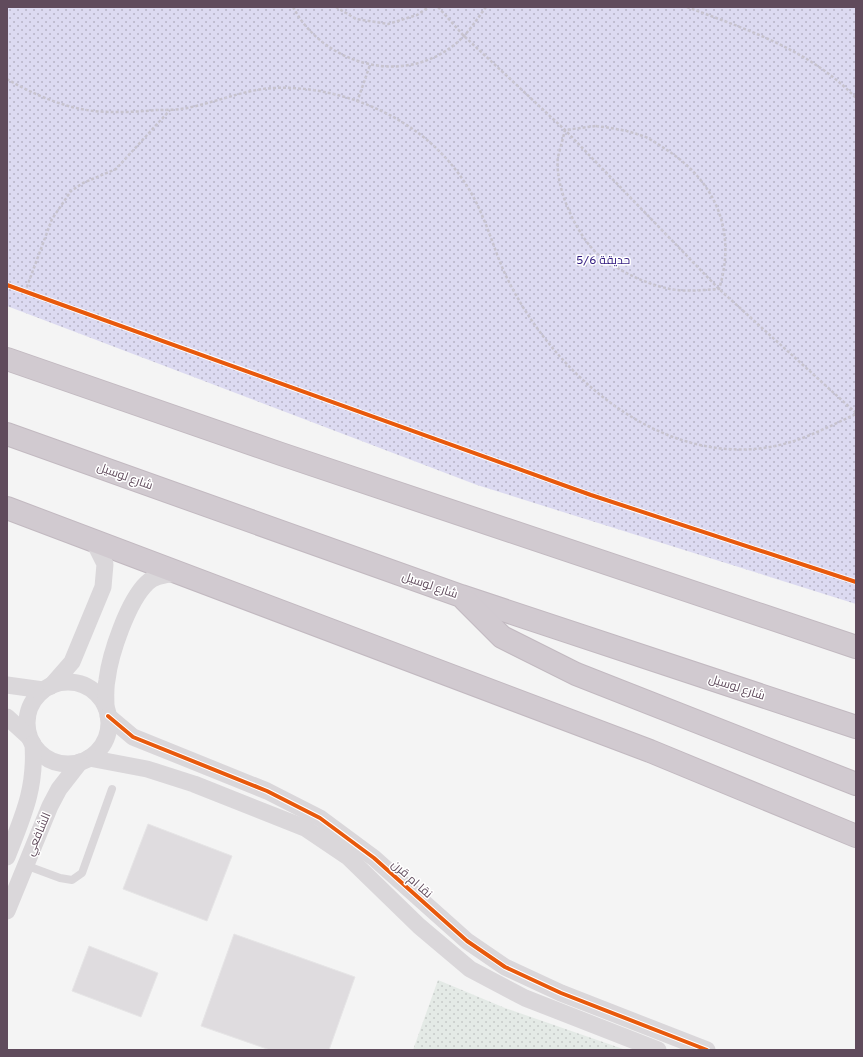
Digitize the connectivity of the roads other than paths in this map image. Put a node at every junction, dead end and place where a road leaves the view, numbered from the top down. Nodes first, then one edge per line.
1 (7, 359) edge
2 (7, 434) edge
3 (7, 508) edge
4 (91, 539) junction
5 (176, 573) junction
6 (461, 596) junction
7 (856, 647) edge
8 (7, 685) edge
9 (47, 688) junction
10 (107, 712) junction
11 (7, 717) edge
12 (856, 727) edge
13 (31, 740) junction
14 (84, 760) junction
15 (856, 784) edge
16 (112, 789) dead end
17 (856, 836) edge
18 (7, 856) edge
19 (25, 865) junction
20 (7, 911) edge
21 (658, 1050) edge
22 (707, 1050) edge

1 - 7 highway
2 - 6 highway, شارع لوسيل
3 - 4 highway
4 - 5 highway
4 - 9 street
5 - 10 street
5 - 17 highway
6 - 12 highway, شارع لوسيل
6 - 15 highway
8 - 9 street
9 - 10 street
9 - 13 street
10 - 14 street
10 - 22 street, نقا ام قرن
11 - 13 street
13 - 14 street
13 - 18 street, الشافعي
14 - 19 street, الشافعي
14 - 21 street
16 - 19 lane
19 - 20 street, الشافعي

